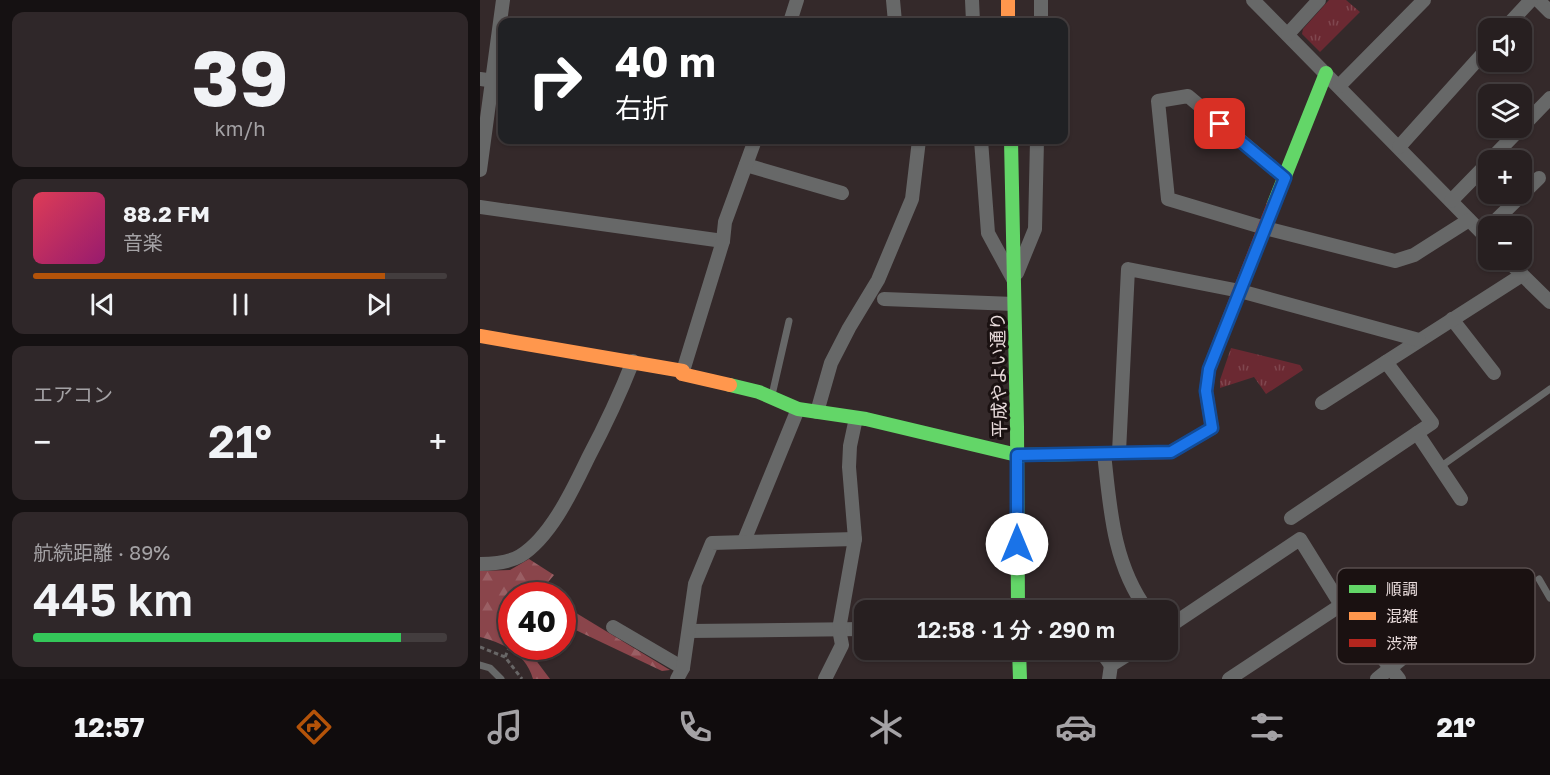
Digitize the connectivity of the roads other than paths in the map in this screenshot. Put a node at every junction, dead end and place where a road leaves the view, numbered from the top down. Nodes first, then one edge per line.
1 (503, 0) edge
2 (798, 0) edge
3 (893, 0) edge
4 (972, 0) edge
5 (1008, 0) edge
6 (1041, 0) edge
7 (1253, 0) edge
8 (1319, 0) edge
9 (1424, 0) edge
10 (1531, 0) edge
11 (1538, 0) edge
12 (1550, 12) edge
13 (500, 18) edge
14 (791, 18) edge
15 (895, 18) edge
16 (974, 18) edge
17 (1008, 18) edge
18 (1041, 18) edge
19 (1514, 18) edge
20 (498, 33) edge
21 (1288, 34) junction
22 (1478, 59) edge
23 (1326, 73) junction
24 (491, 80) edge
25 (1339, 86) junction
26 (1550, 98) edge
27 (754, 144) edge
28 (919, 144) edge
29 (981, 144) edge
30 (1011, 144) edge
31 (1037, 144) edge
32 (1399, 147) junction
33 (1500, 150) edge
34 (746, 165) junction
35 (480, 170) edge
36 (1478, 173) edge
37 (1285, 178) junction
38 (1539, 178) dead end
39 (842, 193) dead end
40 (1451, 201) junction
41 (480, 207) edge
42 (1502, 216) edge
43 (1469, 220) junction
44 (1478, 226) edge
45 (1265, 228) junction
46 (723, 241) junction
47 (1516, 270) edge
48 (1522, 276) junction
49 (1014, 281) junction
50 (1240, 291) junction
51 (884, 299) dead end
52 (1550, 302) edge
53 (1014, 304) junction
54 (1452, 319) junction
55 (789, 321) dead end
56 (480, 336) edge
57 (1419, 340) junction
58 (633, 361) junction
59 (1386, 362) junction
60 (683, 370) junction
61 (1494, 373) dead end
62 (1550, 389) edge
63 (772, 398) junction
64 (1322, 403) dead end
65 (798, 409) junction
66 (818, 412) junction
67 (856, 418) junction
68 (1417, 432) junction
69 (1119, 452) junction
70 (1104, 453) junction
71 (1017, 455) junction
72 (1440, 467) junction
73 (1461, 499) dead end
74 (1291, 518) dead end
75 (855, 539) junction
76 (744, 541) junction
77 (480, 564) edge
78 (1539, 579) dead end
79 (1337, 598) edge
80 (1550, 598) edge
81 (1018, 600) edge
82 (1139, 600) edge
83 (1337, 608) edge
84 (1178, 621) edge
85 (612, 627) dead end
86 (838, 629) junction
87 (854, 629) edge
88 (689, 631) junction
89 (1019, 660) edge
90 (1124, 660) edge
91 (480, 665) edge
92 (1110, 672) edge
93 (680, 673) edge
94 (1394, 674) edge
95 (501, 679) edge
96 (825, 679) edge
97 (1020, 679) edge
98 (1229, 679) edge
99 (1377, 679) edge

1 - 13 street
2 - 14 street
3 - 15 street
4 - 16 street
5 - 17 street
6 - 18 street
7 - 21 street
8 - 21 street
9 - 25 street
10 - 19 street
11 - 12 street
20 - 24 street
21 - 23 street
22 - 32 street
23 - 25 street
23 - 37 street
24 - 35 street
25 - 32 street
26 - 33 street
27 - 34 street
28 - 66 street
29 - 49 street
30 - 49 street, 平成やよい通り
31 - 49 street
32 - 40 street
34 - 39 street
34 - 46 street
36 - 40 street
37 - 45 street
37 - 45 street
38 - 42 street
40 - 43 street
41 - 46 street
43 - 44 street
43 - 45 street
45 - 50 street
46 - 60 street
47 - 48 street
48 - 52 street
48 - 54 street
49 - 53 street, 平成やよい通り
50 - 57 street
50 - 69 street
50 - 69 street
51 - 53 street
53 - 71 street, 平成やよい通り
54 - 57 street
54 - 61 street
55 - 63 lane
56 - 58 street
57 - 59 street
58 - 60 street
58 - 77 street
59 - 64 street
59 - 68 street
60 - 63 street
62 - 72 lane
63 - 65 street
65 - 66 street
65 - 76 street
66 - 67 street
67 - 71 street
67 - 75 street
68 - 72 street
68 - 74 street
69 - 70 street
70 - 71 street
70 - 82 street
71 - 81 street, 平成やよい通り
72 - 73 street
75 - 76 street
75 - 86 street
76 - 88 street
78 - 80 lane
79 - 84 street
83 - 98 street
85 - 93 street
86 - 87 street
86 - 88 street
86 - 96 street
88 - 93 street
89 - 97 street
90 - 92 street
91 - 95 lane
94 - 99 street

